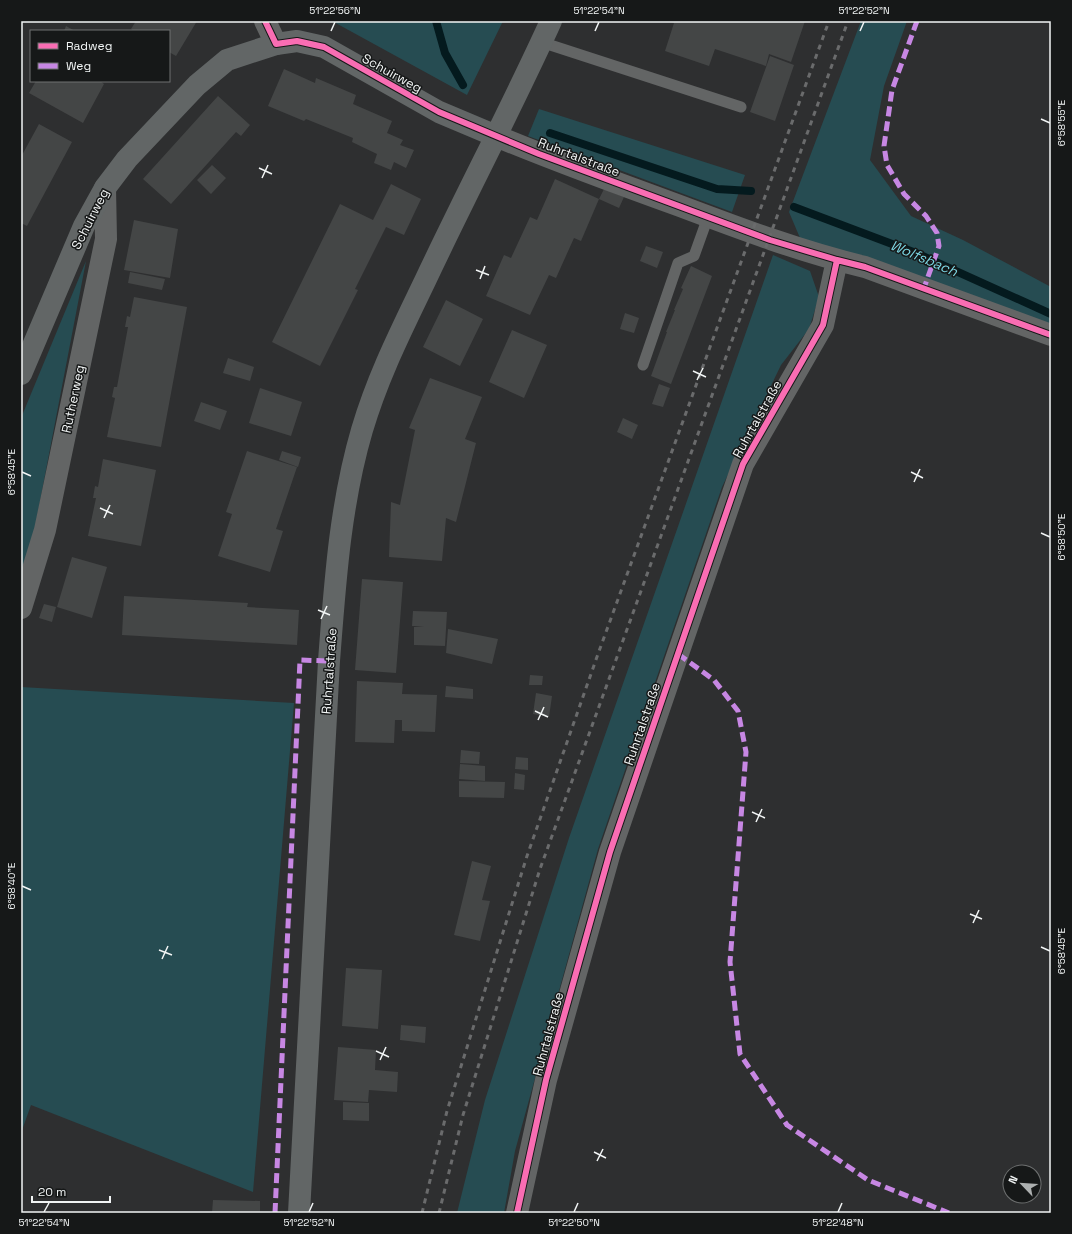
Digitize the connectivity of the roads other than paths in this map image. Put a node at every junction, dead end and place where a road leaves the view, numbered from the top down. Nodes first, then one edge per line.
1 (265, 21) edge
2 (551, 21) edge
3 (541, 42) junction
4 (276, 44) junction
5 (741, 107) dead end
6 (496, 136) junction
7 (105, 188) junction
8 (708, 217) junction
9 (836, 260) junction
10 (1051, 335) edge
11 (643, 365) dead end
12 (21, 374) edge
13 (21, 608) edge
14 (300, 1213) edge
15 (517, 1213) edge

1 - 4 street
2 - 3 main road, Ruhrtalstraße
3 - 5 lane
3 - 6 main road, Ruhrtalstraße
4 - 6 main road, Schuirweg
4 - 7 main road, Schuirweg
6 - 8 street, Ruhrtalstraße
6 - 14 main road, Ruhrtalstraße
7 - 12 main road, Schuirweg
7 - 13 street, Rutherweg
8 - 9 street, Ruhrtalstraße
8 - 11 lane
9 - 10 street, Ruhrtalstraße
9 - 15 street, Ruhrtalstraße

